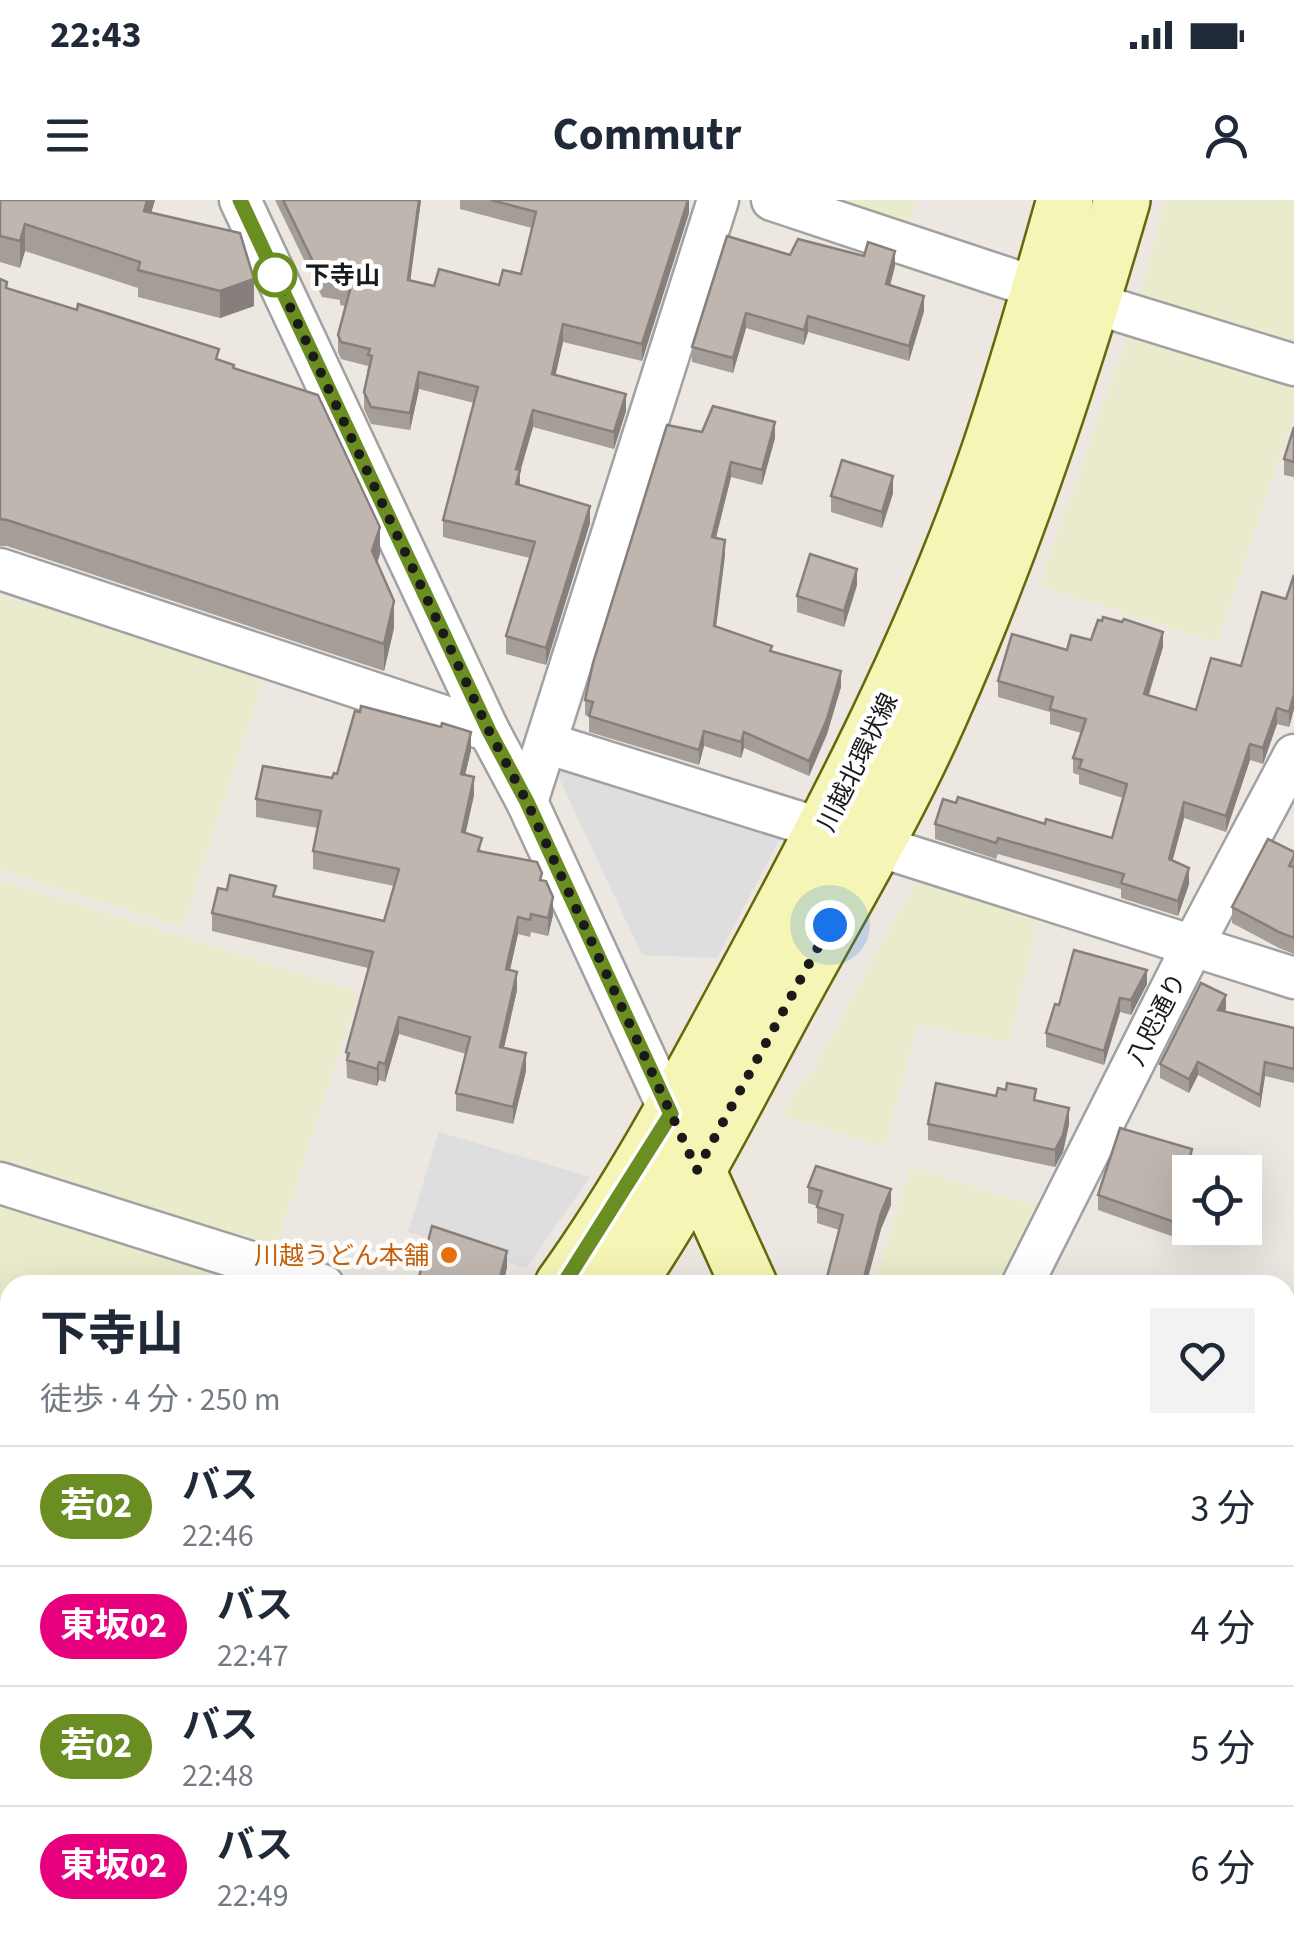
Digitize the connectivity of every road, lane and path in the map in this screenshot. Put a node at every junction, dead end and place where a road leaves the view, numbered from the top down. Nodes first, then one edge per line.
1 (240, 200) edge
2 (718, 200) edge
3 (772, 200) edge
4 (1065, 200) edge
5 (1122, 200) edge
6 (1040, 289) junction
7 (1092, 302) junction
8 (1294, 365) edge
9 (0, 569) edge
10 (489, 731) junction
11 (546, 743) junction
12 (1294, 755) edge
13 (527, 802) junction
14 (850, 838) junction
15 (1193, 945) junction
16 (1294, 978) edge
17 (671, 1114) junction
18 (697, 1170) junction
19 (0, 1183) edge
20 (291, 1275) edge
21 (569, 1275) edge
22 (632, 1275) edge
23 (744, 1275) edge
24 (1027, 1275) edge

1 - 10 street
2 - 11 street
3 - 6 street
4 - 6 main road, 川越北環状線
5 - 7 main road, 川越北環状線
6 - 14 main road, 川越北環状線
7 - 8 street
7 - 14 main road, 川越北環状線
9 - 10 street
10 - 13 street
11 - 13 street
11 - 14 street
12 - 15 street, 八咫通り
13 - 17 street
14 - 15 street
14 - 17 main road, 川越北環状線
14 - 18 main road, 川越北環状線
15 - 16 street
15 - 24 street, 八咫通り
17 - 18 main road
17 - 21 main road, 川越北環状線
18 - 22 main road, 川越北環状線
18 - 23 main road
19 - 20 street

